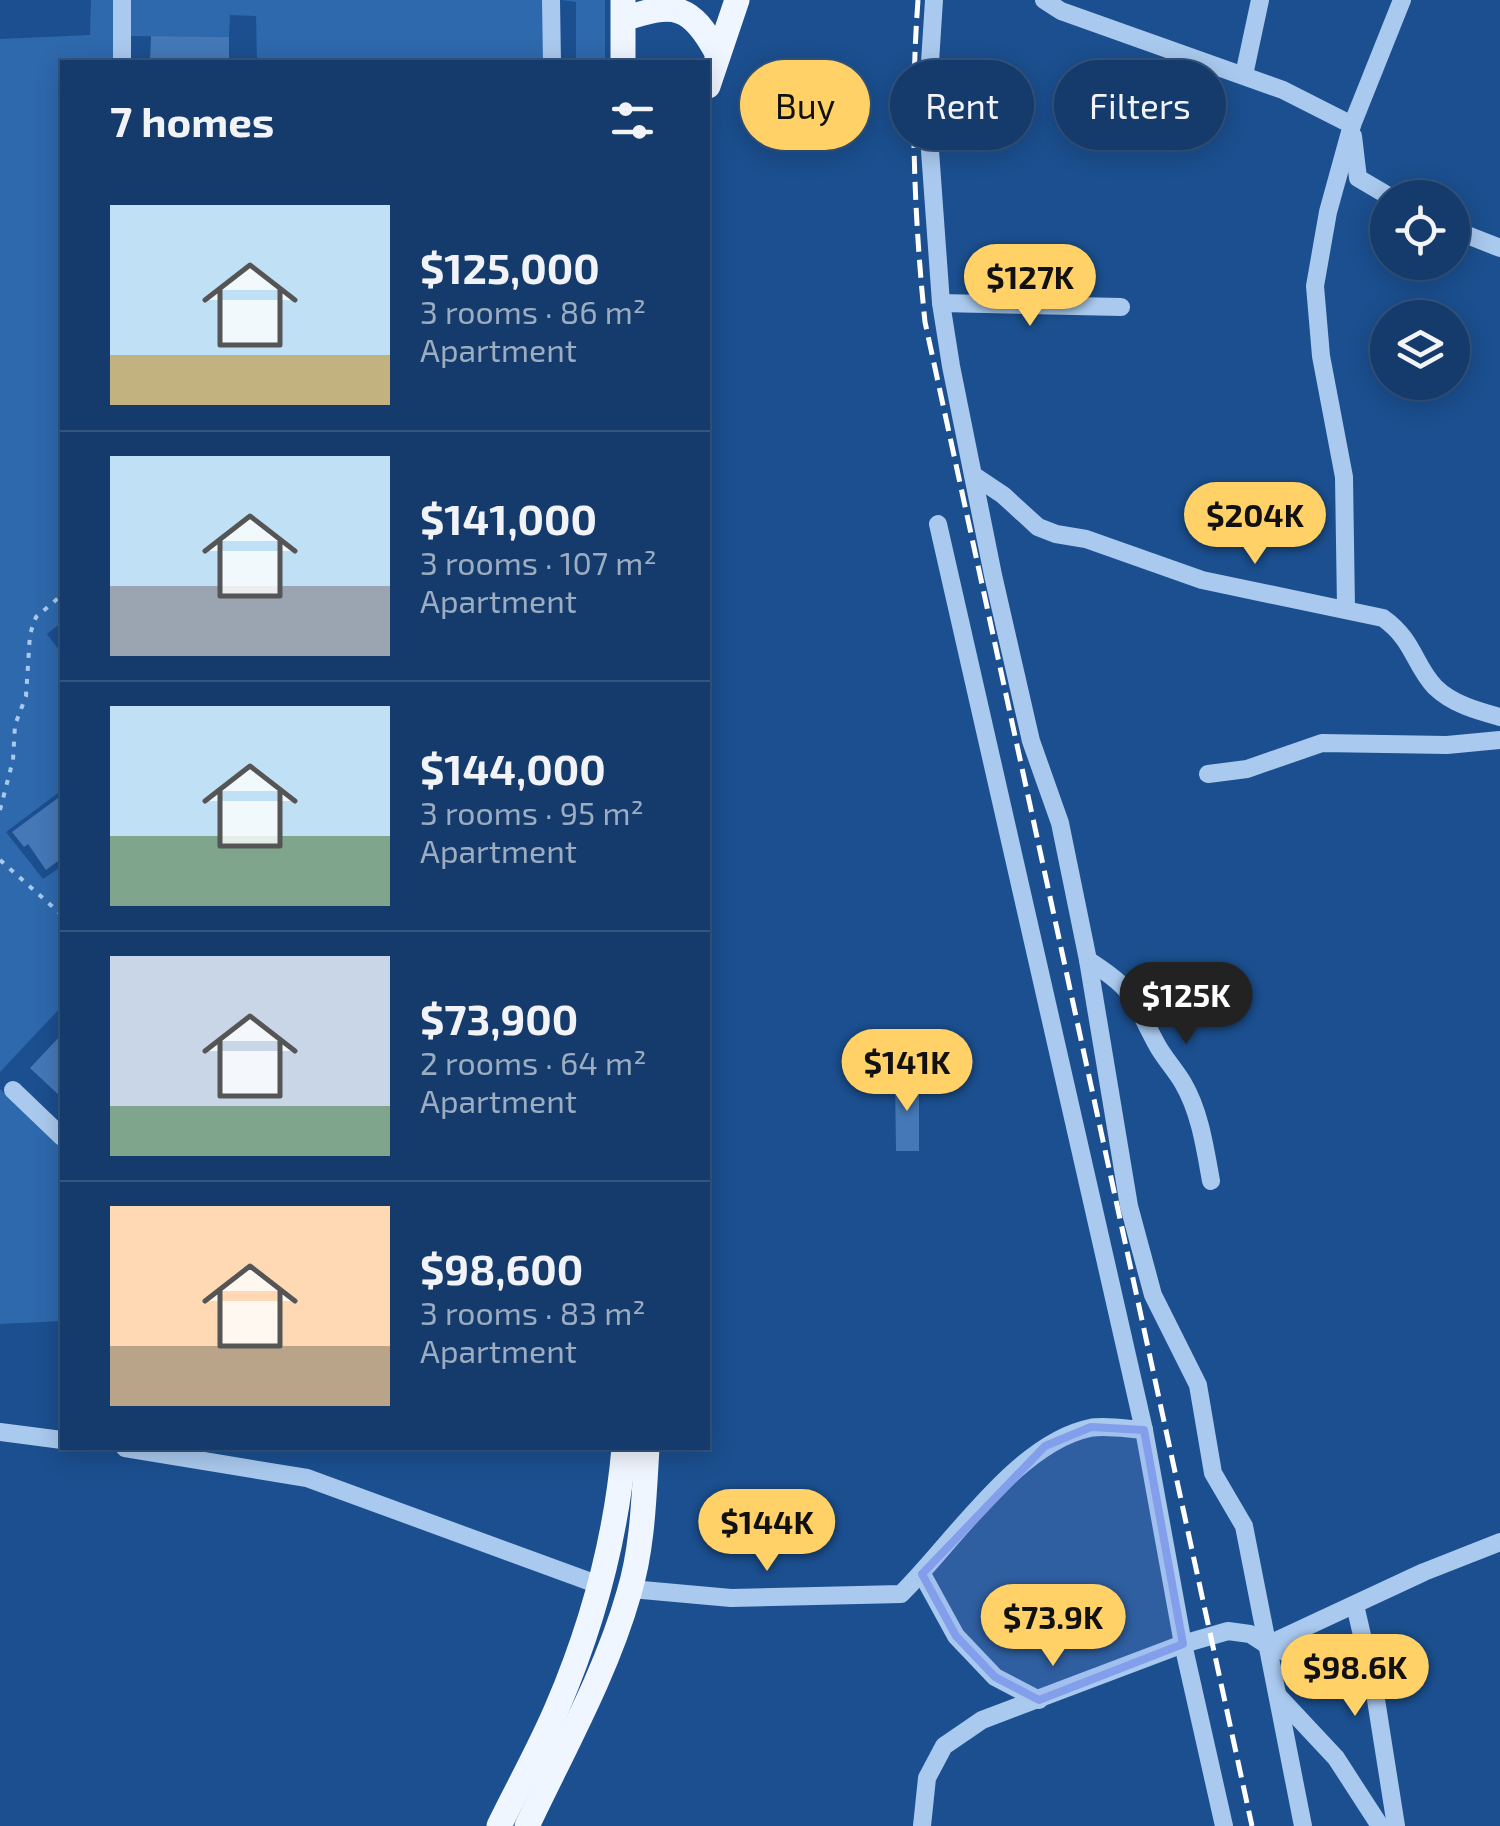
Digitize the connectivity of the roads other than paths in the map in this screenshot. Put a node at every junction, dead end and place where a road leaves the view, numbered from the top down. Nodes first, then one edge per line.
1 (122, 0) edge
2 (551, 0) edge
3 (737, 0) edge
4 (934, 0) edge
5 (1044, 0) edge
6 (1260, 0) edge
7 (1402, 0) edge
8 (624, 10) edge
9 (717, 53) junction
10 (122, 60) edge
11 (552, 60) edge
12 (623, 60) edge
13 (1244, 75) junction
14 (710, 79) edge
15 (1352, 125) junction
16 (1370, 185) edge
17 (1470, 236) edge
18 (1500, 248) edge
19 (941, 303) junction
20 (1120, 308) dead end
21 (972, 476) junction
22 (938, 524) dead end
23 (1346, 608) junction
24 (1500, 717) edge
25 (1500, 740) edge
26 (1208, 774) dead end
27 (1088, 960) junction
28 (13, 1090) dead end
29 (60, 1135) edge
30 (1211, 1181) dead end
31 (1144, 1430) junction
32 (0, 1432) edge
33 (60, 1440) edge
34 (137, 1450) edge
35 (624, 1450) edge
36 (647, 1450) edge
37 (1500, 1542) edge
38 (922, 1574) junction
39 (602, 1586) junction
40 (631, 1589) junction
41 (1355, 1605) junction
42 (1182, 1644) junction
43 (1267, 1645) junction
44 (1374, 1687) junction
45 (1277, 1696) junction
46 (1039, 1700) junction
47 (499, 1826) edge
48 (527, 1826) edge
49 (922, 1826) edge
50 (1224, 1826) edge
51 (1302, 1826) edge
52 (1380, 1826) edge
53 (1396, 1826) edge

1 - 10 street
2 - 11 street
3 - 9 main road
4 - 19 street
5 - 13 street
6 - 13 street
7 - 15 street
8 - 9 main road
8 - 12 main road
9 - 14 main road
13 - 15 street
15 - 16 street
15 - 23 street
17 - 18 street
19 - 20 street
19 - 21 street
21 - 23 street
21 - 27 street
22 - 31 street
23 - 24 street
25 - 26 street
27 - 30 street
27 - 43 street
28 - 29 street
31 - 38 street
31 - 42 street
32 - 33 street
34 - 39 street
35 - 39 main road
36 - 40 main road
37 - 41 street
38 - 40 street
38 - 46 street
39 - 47 main road
40 - 48 main road
41 - 43 street
41 - 44 street
42 - 43 street
42 - 46 street
42 - 50 street
43 - 44 street
43 - 45 street
44 - 53 street
45 - 51 street
45 - 52 street
46 - 49 street

